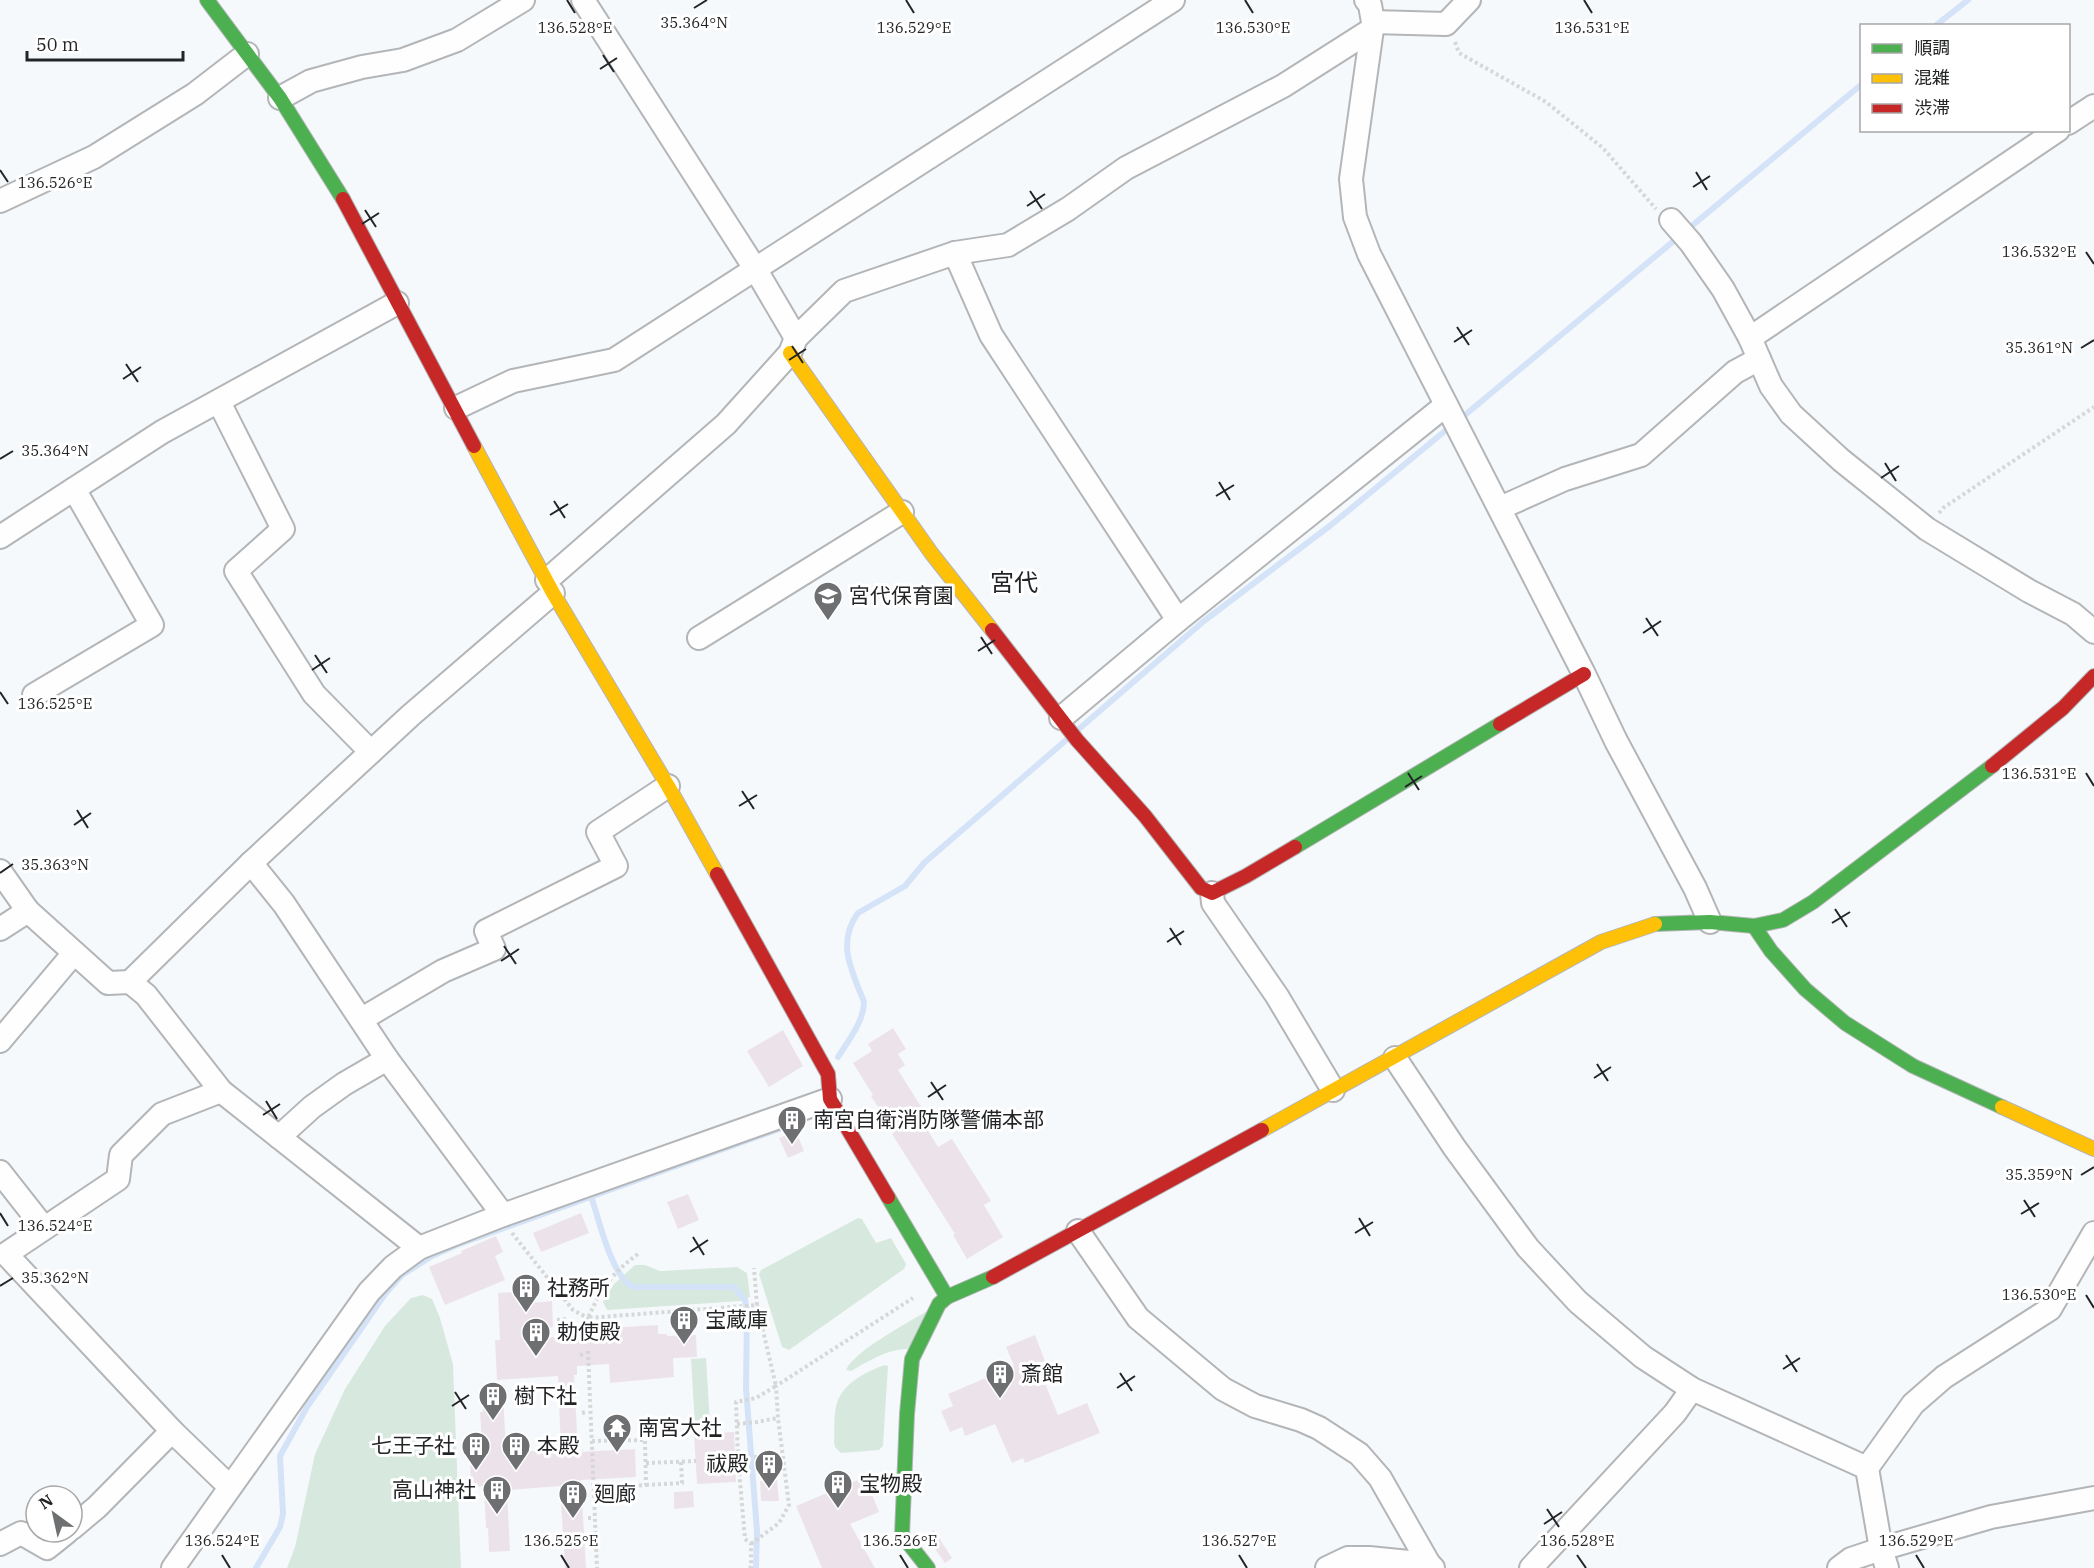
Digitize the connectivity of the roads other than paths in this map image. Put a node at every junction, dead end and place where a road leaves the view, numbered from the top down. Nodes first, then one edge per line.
1 (207, 0) edge
2 (523, 0) edge
3 (583, 0) edge
4 (1173, 0) edge
5 (1366, 0) edge
6 (1468, 0) edge
7 (1372, 26) junction
8 (247, 54) junction
9 (280, 98) junction
10 (2094, 106) edge
11 (2070, 122) edge
12 (2055, 132) edge
13 (0, 201) edge
14 (1671, 220) road end
15 (955, 254) junction
16 (756, 270) junction
17 (397, 303) junction
18 (1750, 338) junction
19 (793, 345) junction
20 (1760, 359) junction
21 (219, 402) junction
22 (456, 408) junction
23 (1452, 418) junction
24 (74, 489) junction
25 (1500, 508) junction
26 (902, 512) junction
27 (0, 537) edge
28 (550, 587) junction
29 (1178, 620) junction
30 (2094, 632) edge
31 (699, 638) dead end
32 (1584, 674) junction
33 (2094, 676) edge
34 (34, 695) dead end
35 (1064, 722) junction
36 (371, 752) junction
37 (668, 786) junction
38 (251, 863) junction
39 (0, 871) edge
40 (1212, 893) junction
41 (28, 910) junction
42 (1710, 922) junction
43 (1754, 926) junction
44 (0, 929) edge
45 (74, 953) junction
46 (130, 982) junction
47 (362, 1019) junction
48 (0, 1041) edge
49 (1395, 1058) junction
50 (387, 1059) junction
51 (1333, 1090) junction
52 (221, 1091) junction
53 (830, 1100) junction
54 (279, 1137) junction
55 (2094, 1149) edge
56 (0, 1172) edge
57 (508, 1224) junction
58 (44, 1228) junction
59 (1078, 1231) junction
60 (2094, 1233) edge
61 (419, 1248) junction
62 (947, 1297) junction
63 (1692, 1389) junction
64 (172, 1431) junction
65 (1867, 1468) junction
66 (230, 1487) junction
67 (2094, 1498) edge
68 (84, 1518) edge
69 (24, 1535) edge
70 (0, 1544) edge
71 (1884, 1558) edge
72 (1431, 1566) edge
73 (173, 1568) edge
74 (928, 1568) edge
75 (1327, 1568) edge
76 (1532, 1568) edge
77 (1839, 1568) edge

1 - 8 street
2 - 9 street
3 - 16 street
4 - 16 street
5 - 7 street
6 - 7 street
7 - 15 street
7 - 23 street
8 - 9 street
8 - 13 street
9 - 17 street
10 - 11 street
12 - 18 street
14 - 18 street
15 - 19 street
15 - 29 street
16 - 19 street
16 - 22 street
17 - 21 street
17 - 22 street
18 - 20 street
19 - 26 street
19 - 28 street
20 - 25 street
20 - 30 street
21 - 24 street
21 - 36 street
22 - 28 street
23 - 25 street
23 - 29 street
24 - 27 street
24 - 34 street
25 - 32 street
26 - 31 street
26 - 35 street
28 - 36 street
28 - 37 street
29 - 35 street
32 - 40 street
32 - 42 street
33 - 43 street
35 - 40 street
36 - 38 street
37 - 47 street
37 - 53 street
38 - 46 street
38 - 47 street
39 - 41 street
40 - 51 street
41 - 44 street
41 - 45 street
42 - 43 street
42 - 49 street
43 - 55 street
45 - 46 street
45 - 48 street
46 - 52 street
47 - 50 street
49 - 51 street
49 - 63 street
50 - 54 street
50 - 57 street
51 - 59 street
52 - 54 street
52 - 58 street
53 - 57 street
53 - 62 street
54 - 61 street
56 - 58 street
57 - 61 street
58 - 64 street
59 - 62 street
59 - 72 street
60 - 65 street
61 - 66 street
62 - 74 street
63 - 65 street
63 - 76 street
64 - 66 street
64 - 68 street
65 - 71 street
66 - 73 street
67 - 71 street
69 - 70 street
71 - 77 street
72 - 75 street

